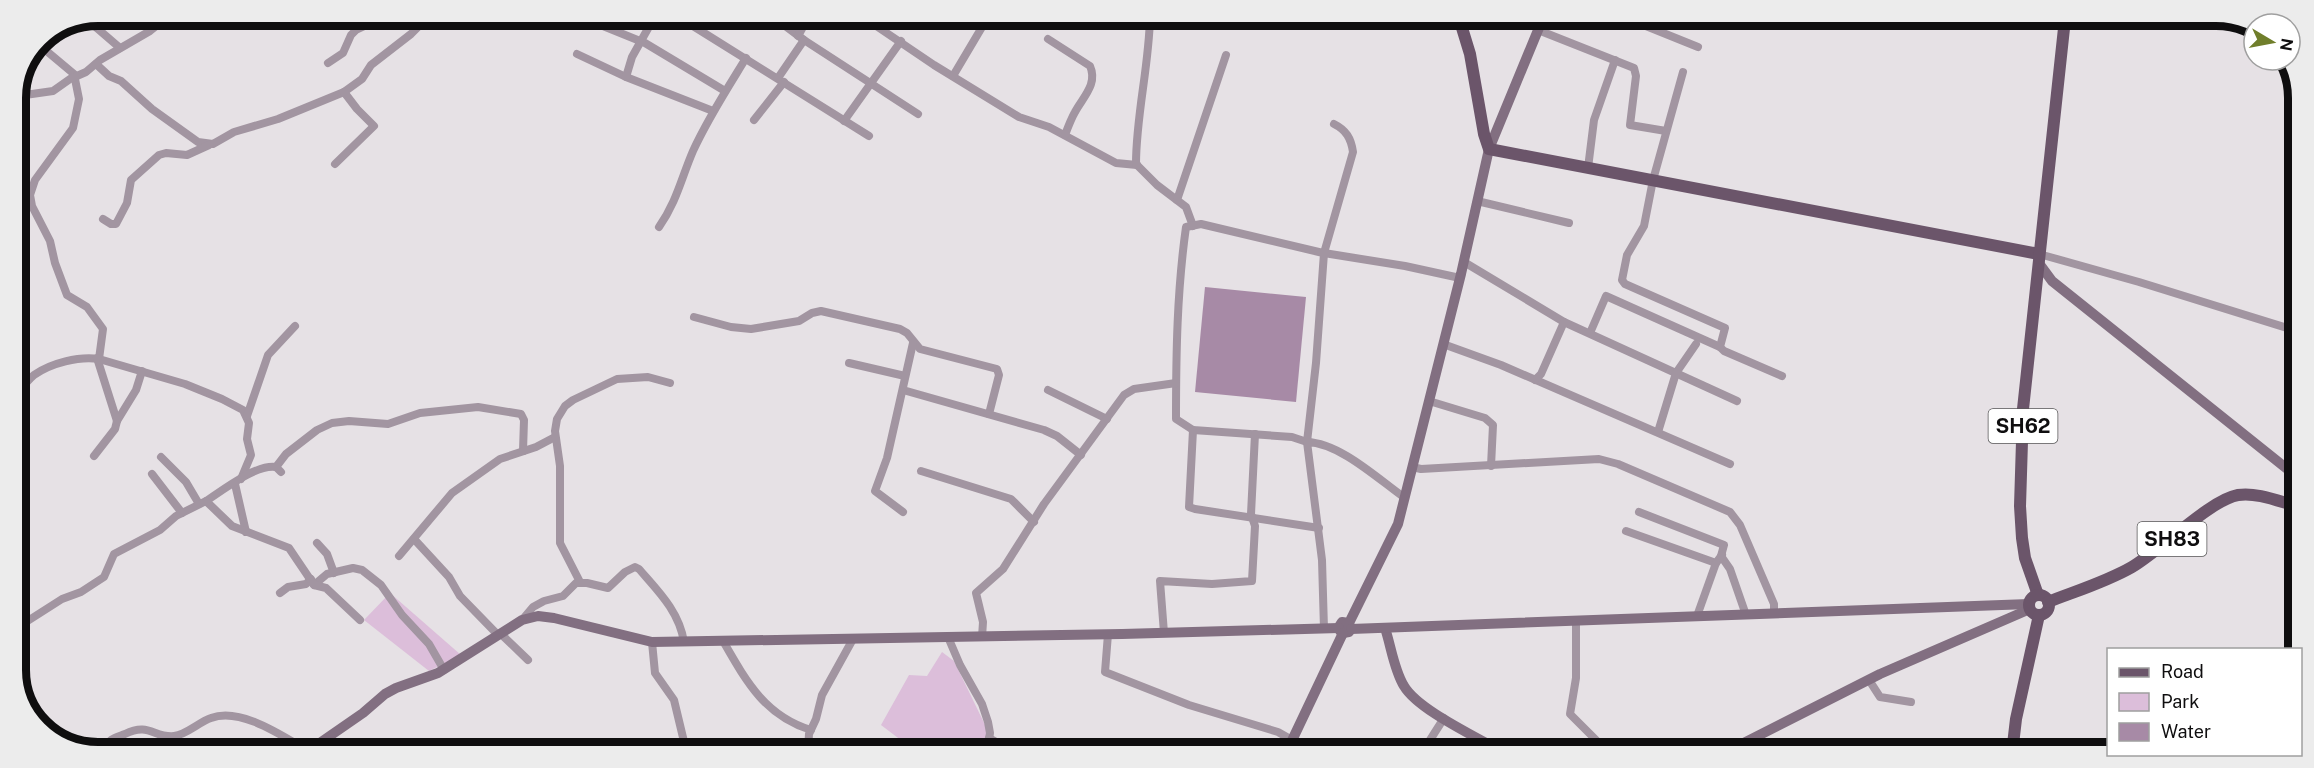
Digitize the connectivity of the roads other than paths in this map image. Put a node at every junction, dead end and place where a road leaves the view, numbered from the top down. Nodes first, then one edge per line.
1 (95, 26) edge
2 (156, 26) edge
3 (365, 26) edge
4 (419, 26) edge
5 (603, 26) edge
6 (649, 26) edge
7 (693, 26) edge
8 (785, 26) edge
9 (805, 26) edge
10 (878, 26) edge
11 (981, 26) edge
12 (1149, 26) edge
13 (1461, 26) edge
14 (1540, 26) edge
15 (1646, 26) edge
16 (2064, 26) edge
17 (1538, 30) junction
18 (801, 38) junction
19 (1048, 39) dead end
20 (641, 41) junction
21 (901, 41) junction
22 (1698, 47) dead end
23 (120, 48) junction
24 (45, 49) edge
25 (577, 54) dead end
26 (1226, 55) dead end
27 (746, 58) junction
28 (1615, 60) junction
29 (328, 63) dead end
30 (96, 64) junction
31 (1683, 72) dead end
32 (953, 76) junction
33 (75, 77) junction
34 (626, 77) junction
35 (781, 80) junction
36 (873, 83) junction
37 (725, 91) junction
38 (344, 92) junction
39 (26, 95) edge
40 (712, 111) junction
41 (918, 114) dead end
42 (754, 120) dead end
43 (844, 120) junction
44 (1334, 123) dead end
45 (1666, 131) junction
46 (1065, 135) junction
47 (869, 136) dead end
48 (208, 144) junction
49 (1489, 149) junction
50 (335, 164) dead end
51 (1137, 165) junction
52 (1588, 168) junction
53 (1653, 180) junction
54 (1177, 200) junction
55 (1478, 201) junction
56 (103, 219) dead end
57 (1569, 223) dead end
58 (1193, 226) junction
59 (659, 227) dead end
60 (1324, 253) junction
61 (2039, 258) junction
62 (1464, 262) junction
63 (1460, 278) junction
64 (694, 317) dead end
65 (1564, 322) junction
66 (295, 326) dead end
67 (2288, 328) edge
68 (1590, 333) junction
69 (913, 343) junction
70 (1443, 344) junction
71 (1696, 344) dead end
72 (1720, 348) junction
73 (98, 358) junction
74 (849, 363) dead end
75 (142, 371) junction
76 (1676, 373) junction
77 (906, 376) junction
78 (1782, 376) dead end
79 (1535, 380) junction
80 (26, 382) edge
81 (670, 383) dead end
82 (1176, 383) junction
83 (903, 390) junction
84 (1048, 390) dead end
85 (1429, 401) junction
86 (1737, 401) dead end
87 (989, 414) junction
88 (247, 416) junction
89 (1107, 419) junction
90 (117, 421) junction
91 (1193, 429) junction
92 (1658, 432) junction
93 (1255, 434) junction
94 (555, 437) junction
95 (1307, 442) junction
96 (523, 451) junction
97 (1081, 455) junction
98 (94, 456) dead end
99 (161, 457) dead end
100 (1730, 465) dead end
101 (1491, 466) junction
102 (1412, 467) junction
103 (2288, 470) edge
104 (921, 471) dead end
105 (152, 474) dead end
106 (238, 481) junction
107 (1405, 498) junction
108 (202, 502) junction
109 (2288, 504) edge
110 (903, 512) dead end
111 (1639, 512) dead end
112 (182, 513) junction
113 (1251, 517) junction
114 (1034, 522) junction
115 (1319, 528) junction
116 (1626, 531) dead end
117 (246, 532) junction
118 (414, 539) junction
119 (317, 543) dead end
120 (1722, 555) junction
121 (399, 556) dead end
122 (1716, 563) junction
123 (334, 573) junction
124 (312, 582) junction
125 (575, 584) junction
126 (280, 593) dead end
127 (2038, 606) junction
128 (1774, 614) junction
129 (1746, 615) junction
130 (1698, 616) junction
131 (360, 620) dead end
132 (522, 620) junction
133 (1576, 620) junction
134 (26, 622) edge
135 (1324, 628) junction
136 (1345, 628) junction
137 (1385, 628) junction
138 (1164, 633) junction
139 (499, 634) junction
140 (1108, 634) junction
141 (948, 637) junction
142 (982, 637) junction
143 (853, 639) junction
144 (723, 641) junction
145 (652, 642) junction
146 (684, 642) junction
147 (528, 660) dead end
148 (444, 670) junction
149 (1869, 680) junction
150 (1911, 702) dead end
151 (1444, 718) junction
152 (811, 730) junction
153 (989, 738) junction
154 (1292, 740) joint
155 (108, 742) edge
156 (292, 742) edge
157 (321, 742) edge
158 (684, 742) edge
159 (809, 742) edge
160 (988, 742) edge
161 (996, 742) edge
162 (1429, 742) edge
163 (1485, 742) edge
164 (1598, 742) edge
165 (1746, 742) edge
166 (2014, 742) edge

1 - 23 street
2 - 23 street
3 - 29 street
4 - 38 street
5 - 20 street
6 - 20 street
7 - 27 street
8 - 18 street
9 - 18 street
10 - 21 street
11 - 32 street
12 - 51 street
13 - 49 main road
14 - 17 street
15 - 22 street
16 - 61 main road, SH62
17 - 28 street
17 - 49 street
18 - 35 street
18 - 36 street
19 - 46 street
20 - 34 street
20 - 37 street
21 - 32 street
21 - 36 street
23 - 30 street
24 - 33 street
25 - 34 street
26 - 54 street
27 - 35 street
27 - 37 street
28 - 45 street
28 - 52 street
30 - 33 street
30 - 48 street
31 - 45 street
32 - 46 street
33 - 39 street
33 - 73 street
34 - 40 street
35 - 42 street
35 - 43 street
36 - 41 street
36 - 43 street
37 - 40 street
38 - 48 street
38 - 50 street
40 - 59 street
43 - 47 street
44 - 60 street
45 - 53 street
46 - 51 street
48 - 56 street
49 - 52 main road
49 - 55 street
51 - 54 street
52 - 53 main road
53 - 61 main road
53 - 72 street
54 - 58 street
55 - 57 street
55 - 62 street
58 - 60 street
58 - 82 street
60 - 63 street
60 - 95 street
61 - 67 street
61 - 103 street
61 - 127 main road, SH62
62 - 63 street
62 - 65 street
63 - 70 street
64 - 69 street
65 - 68 street
65 - 79 street
66 - 88 street
68 - 72 street
68 - 76 street
69 - 77 street
69 - 87 street
70 - 79 street
70 - 85 street
71 - 76 street
72 - 78 street
73 - 75 street
73 - 80 street
73 - 90 street
74 - 77 street
75 - 88 street
75 - 90 street
76 - 86 street
76 - 92 street
77 - 83 street
79 - 92 street
81 - 94 street
82 - 89 street
82 - 91 street
83 - 87 street
83 - 110 street
84 - 89 street
85 - 101 street
85 - 102 street
87 - 97 street
88 - 106 street
89 - 97 street
90 - 98 street
91 - 93 street
91 - 113 street
92 - 100 street
93 - 95 street
93 - 113 street
94 - 96 street
94 - 125 street
95 - 107 street
95 - 115 street
96 - 106 street
96 - 118 street
97 - 114 street
99 - 108 street
101 - 102 street
101 - 128 street
102 - 107 street
104 - 114 street
105 - 112 street
106 - 108 street
106 - 117 street
107 - 136 street
108 - 112 street
108 - 117 street
109 - 127 main road, SH83
111 - 120 street
112 - 134 street
113 - 115 street
113 - 138 street
114 - 142 street
115 - 135 street
116 - 122 street
117 - 124 street
118 - 121 street
118 - 139 street
119 - 123 street
120 - 122 street
120 - 129 street
122 - 130 street
123 - 124 street
123 - 148 street
124 - 126 street
124 - 131 street
125 - 132 street
125 - 146 street
127 - 128 street
127 - 149 street
127 - 166 main road
128 - 129 street
129 - 130 street
130 - 133 street
132 - 139 street
132 - 145 street
133 - 137 street
133 - 164 street
135 - 136 street
135 - 138 street
136 - 137 street
136 - 154 street
137 - 151 street
138 - 140 street
139 - 147 street
139 - 148 street
140 - 142 street
140 - 154 street
141 - 142 street
141 - 143 street
141 - 153 street
143 - 144 street
143 - 152 street
144 - 146 street
144 - 152 street
145 - 146 street
145 - 158 street
148 - 157 street
149 - 150 street
149 - 165 street
151 - 162 street
151 - 163 street
152 - 159 street
153 - 160 street
153 - 161 street
155 - 156 street

